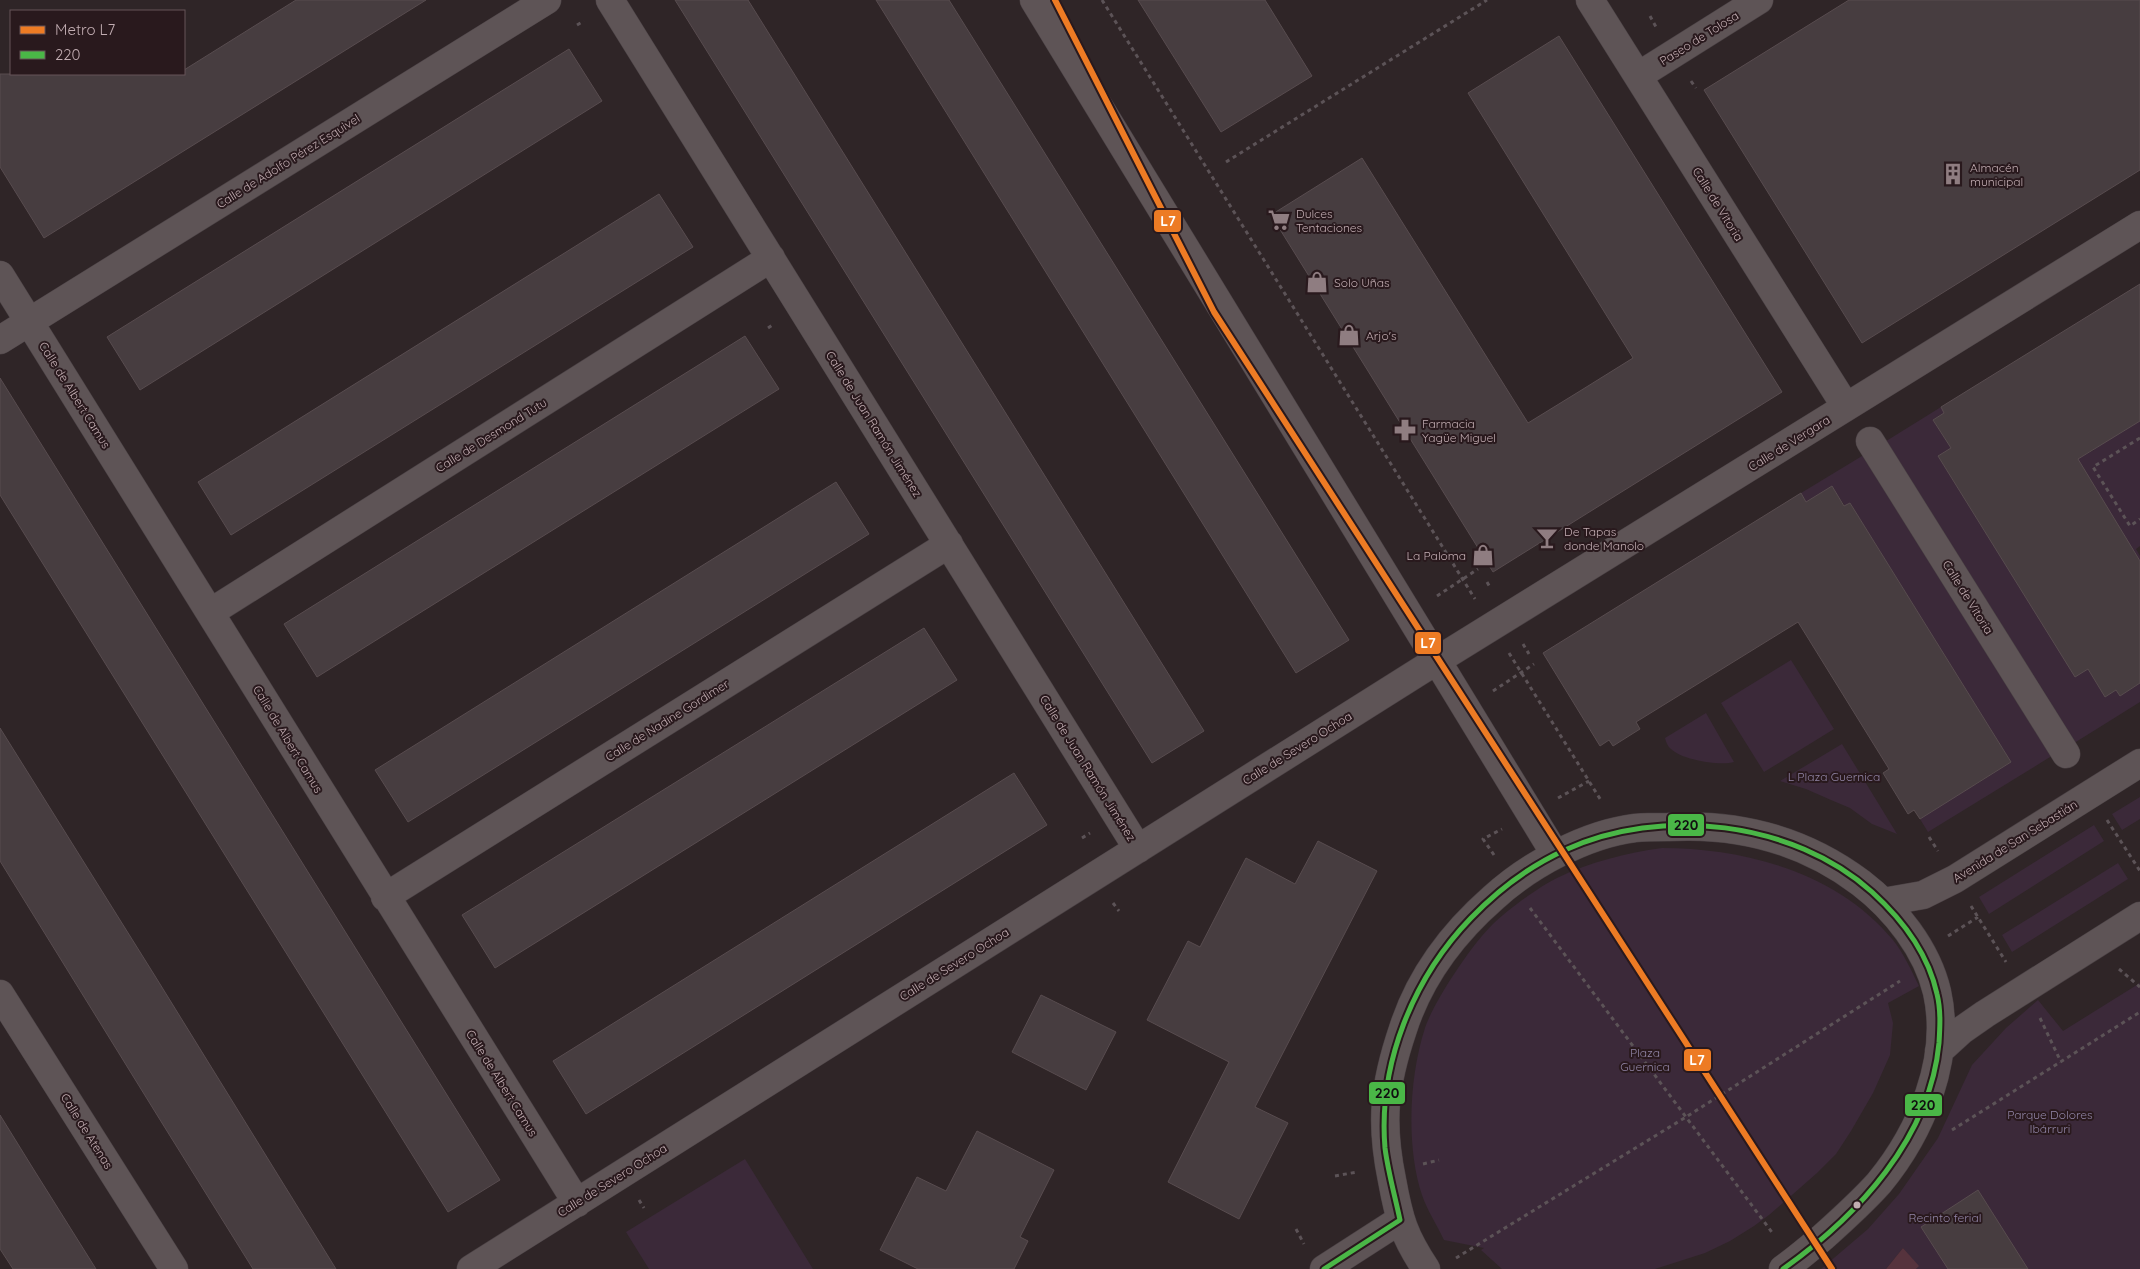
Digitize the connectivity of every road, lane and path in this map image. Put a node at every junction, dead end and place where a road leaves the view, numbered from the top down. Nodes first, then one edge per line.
1 (547, 0) edge
2 (610, 0) edge
3 (1034, 0) edge
4 (1102, 0) edge
5 (1487, 0) edge
6 (1590, 0) edge
7 (1759, 0) edge
8 (1638, 76) junction
9 (1226, 162) dead end
10 (2140, 225) edge
11 (771, 258) junction
12 (0, 275) edge
13 (29, 322) junction
14 (0, 340) edge
15 (1846, 407) junction
16 (2140, 438) edge
17 (1870, 441) dead end
18 (2140, 519) edge
19 (948, 544) junction
20 (211, 612) junction
21 (1492, 626) junction
22 (1438, 660) junction
23 (2066, 754) dead end
24 (2140, 763) edge
25 (1623, 831) junction
26 (1483, 839) dead end
27 (1138, 849) junction
28 (1555, 854) junction
29 (1511, 881) junction
30 (385, 897) junction
31 (1883, 902) junction
32 (2140, 916) edge
33 (1978, 917) dead end
34 (1924, 959) junction
35 (2112, 964) dead end
36 (2140, 987) edge
37 (0, 994) edge
38 (2037, 1011) dead end
39 (2140, 1012) edge
40 (1940, 1051) junction
41 (2061, 1062) junction
42 (1686, 1117) junction
43 (1915, 1126) junction
44 (577, 1203) junction
45 (1400, 1220) junction
46 (1452, 1260) dead end
47 (1789, 1265) edge
48 (174, 1269) edge
49 (471, 1269) edge
50 (1324, 1269) edge
51 (1426, 1269) edge

1 - 13 street, Calle de Adolfo Pérez Esquivel
2 - 11 street, Calle de Juan Ramón Jiménez
3 - 22 street
4 - 21 path
5 - 9 path
6 - 8 street, Calle de Vitoria
7 - 8 street, Paseo de Tolosa
8 - 15 street, Calle de Vitoria
10 - 15 street, Calle de Vergara
11 - 19 street, Calle de Juan Ramón Jiménez
11 - 20 street, Calle de Desmond Tutu
12 - 13 street, Calle de Albert Camus
13 - 14 street
13 - 20 street, Calle de Albert Camus
15 - 21 street, Calle de Vergara
16 - 18 path
17 - 23 street, Calle de Vitoria
19 - 27 street, Calle de Juan Ramón Jiménez
19 - 30 street, Calle de Nadine Gordimer
20 - 30 street, Calle de Albert Camus
21 - 22 street, Calle de Vergara
21 - 25 path
22 - 27 street, Calle de Severo Ochoa
22 - 28 street
24 - 31 street, Avenida de San Sebastián
25 - 28 street
25 - 31 street
26 - 29 path
27 - 44 street, Calle de Severo Ochoa
28 - 29 street
29 - 42 path
29 - 45 street
30 - 44 street, Calle de Albert Camus
31 - 34 street
32 - 40 street
33 - 34 path
34 - 40 street
34 - 42 path
35 - 36 path
37 - 48 street, Calle de Atenas
38 - 41 path
39 - 41 path
40 - 43 street
41 - 43 path
42 - 46 path
42 - 47 path
43 - 47 street
44 - 49 street, Calle de Severo Ochoa
45 - 50 street
45 - 51 street

